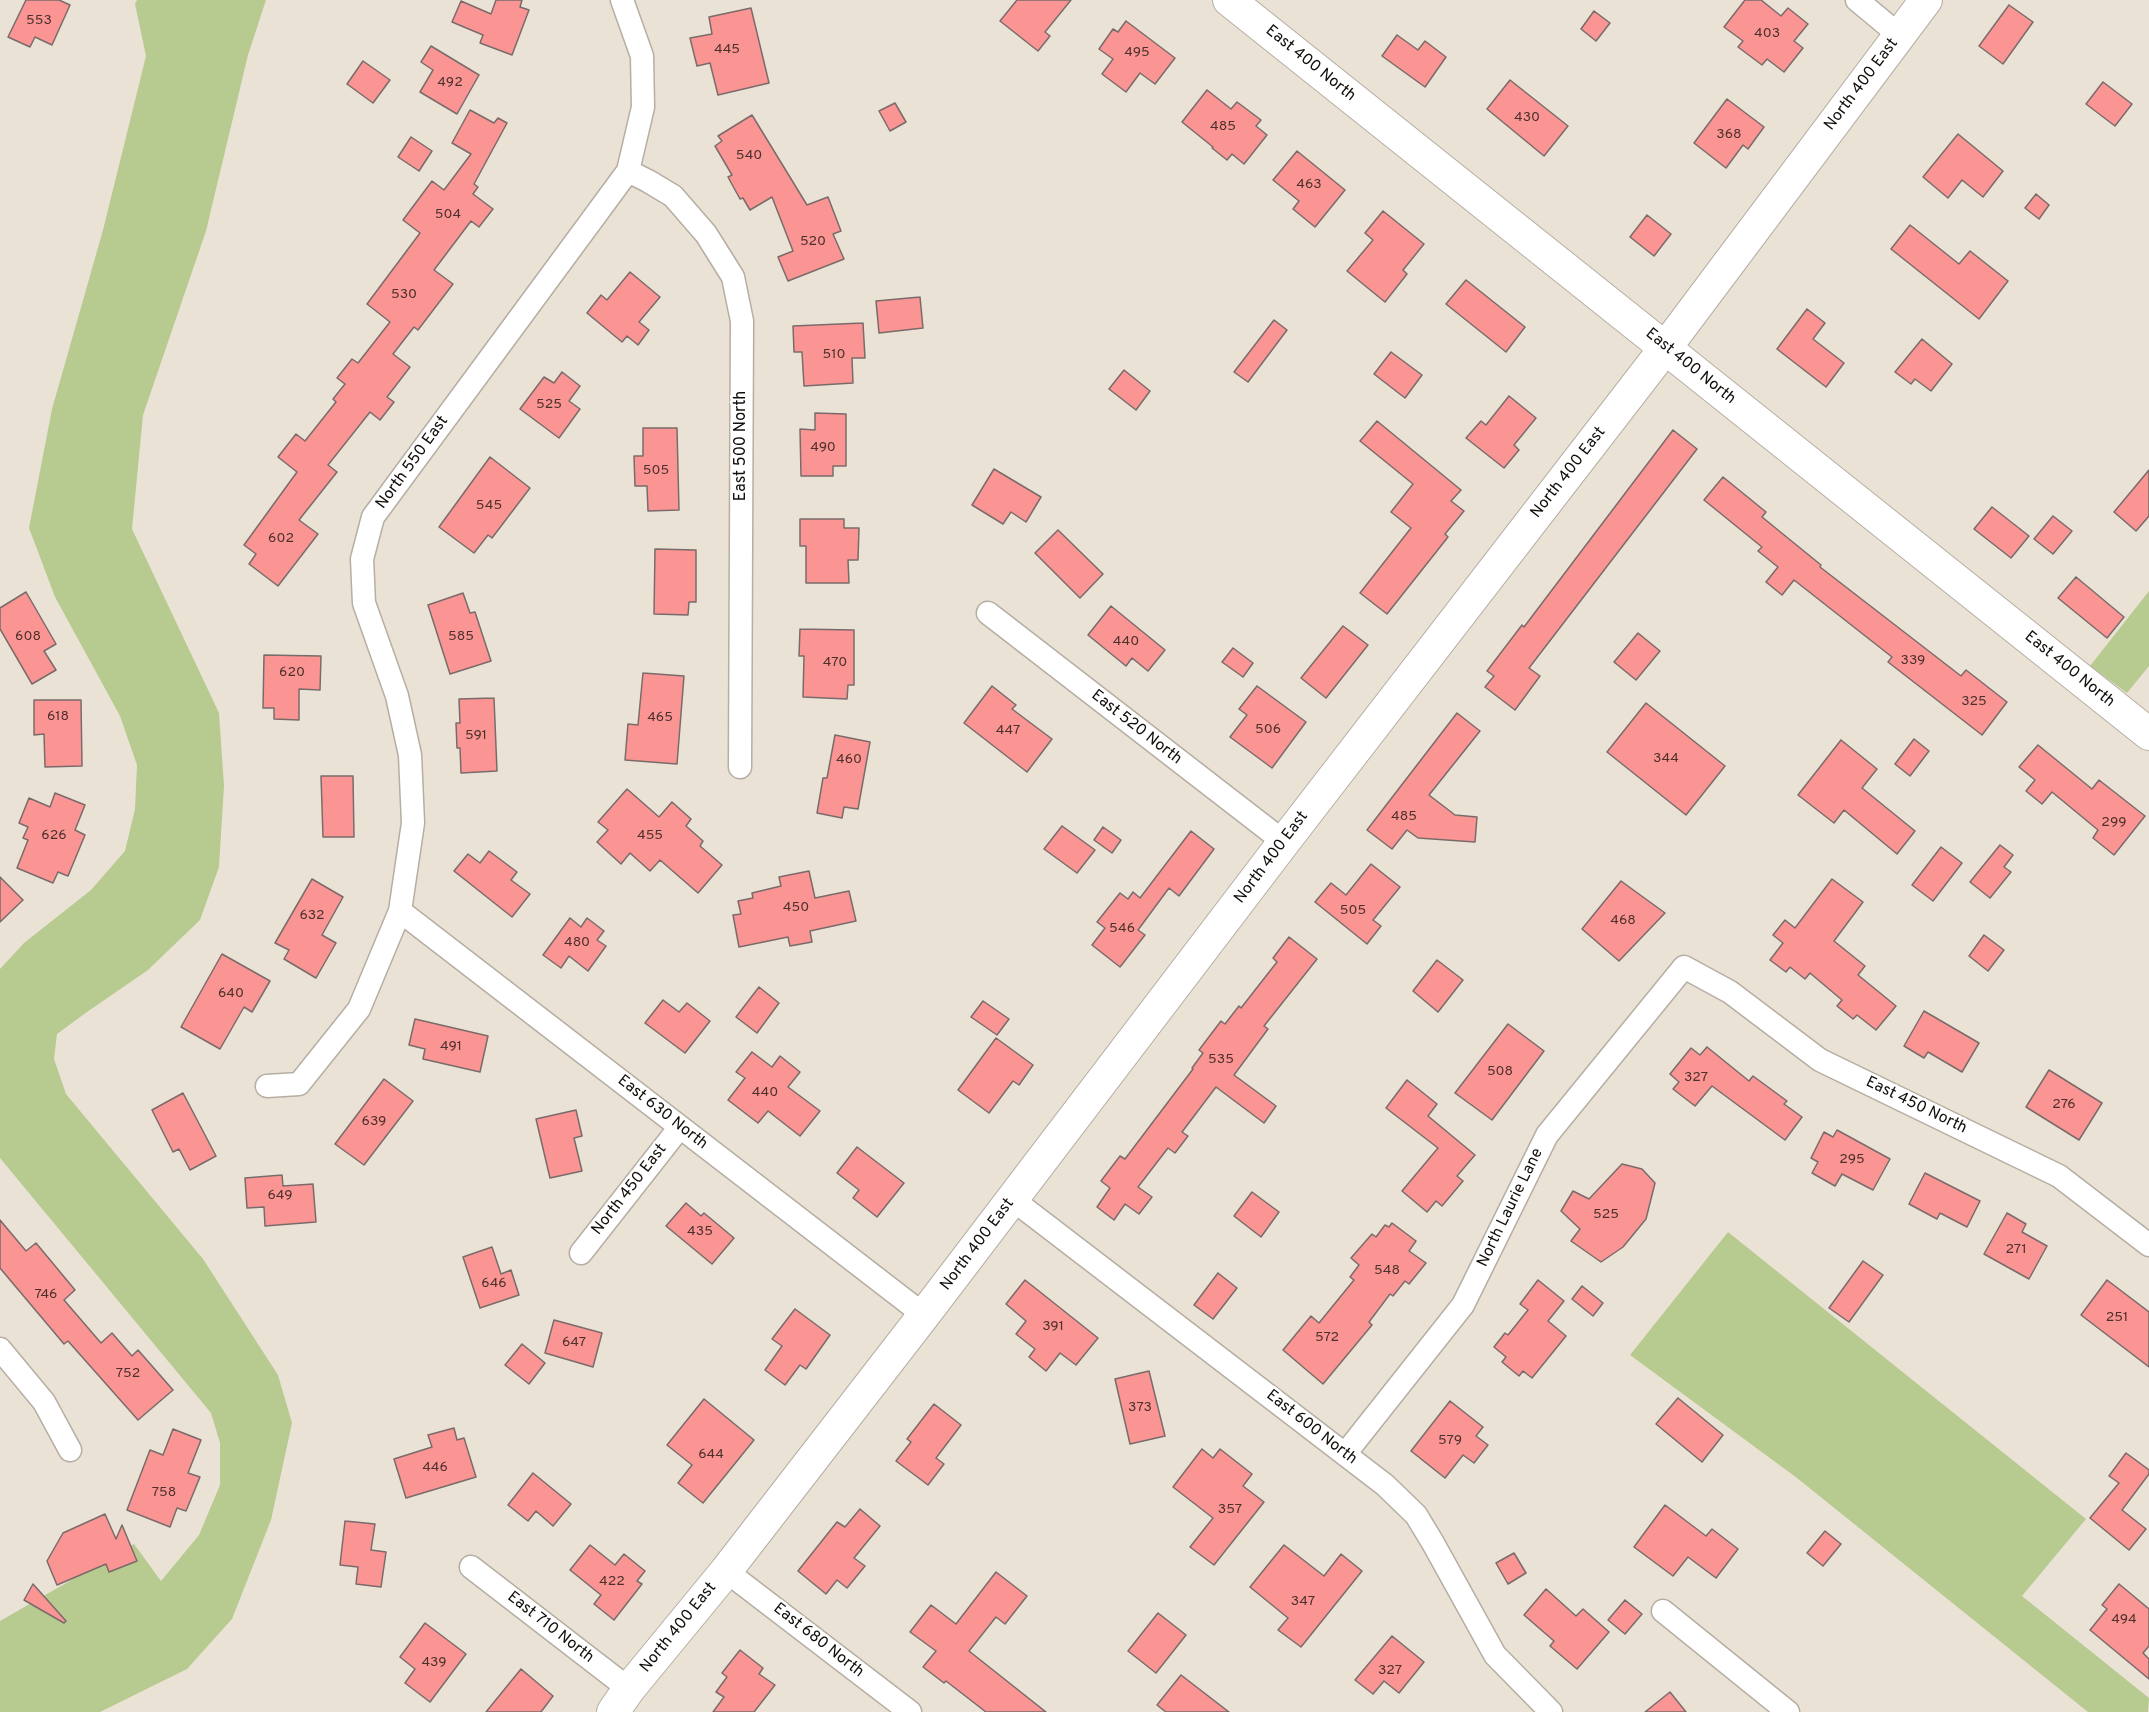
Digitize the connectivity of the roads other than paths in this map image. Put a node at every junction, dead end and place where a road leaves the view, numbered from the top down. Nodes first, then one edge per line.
1 (622, 0) edge
2 (1229, 0) edge
3 (1857, 0) edge
4 (1926, 0) edge
5 (1899, 35) junction
6 (628, 171) junction
7 (1666, 347) junction
8 (988, 613) dead end
9 (2149, 734) edge
10 (740, 767) dead end
11 (1284, 843) junction
12 (400, 911) junction
13 (1684, 967) joint
14 (267, 1086) dead end
15 (680, 1127) junction
16 (1012, 1199) junction
17 (2149, 1245) edge
18 (581, 1253) dead end
19 (924, 1315) junction
20 (0, 1349) edge
21 (70, 1450) dead end
22 (1345, 1454) junction
23 (471, 1567) dead end
24 (726, 1571) junction
25 (1663, 1611) dead end
26 (621, 1701) edge
27 (910, 1712) edge
28 (1551, 1712) edge
29 (1788, 1712) edge

1 - 6 street
2 - 7 street, East 400 North
3 - 5 street
4 - 5 street, North 400 East
5 - 7 street, North 400 East
6 - 10 street, East 500 North
6 - 12 street, North 550 East
7 - 9 street, East 400 North
7 - 11 street, North 400 East
8 - 11 street, East 520 North
11 - 16 street, North 400 East
12 - 14 street, North 550 East
12 - 15 street, East 630 North
13 - 17 street, East 450 North
13 - 22 street, North Laurie Lane
15 - 18 street, North 450 East
15 - 19 street, East 630 North
16 - 19 street, North 400 East
16 - 22 street, East 600 North
19 - 24 street, North 400 East
20 - 21 street
22 - 28 street, East 600 North
23 - 26 street, East 710 North
24 - 26 street, North 400 East
24 - 27 street, East 680 North
25 - 29 street

